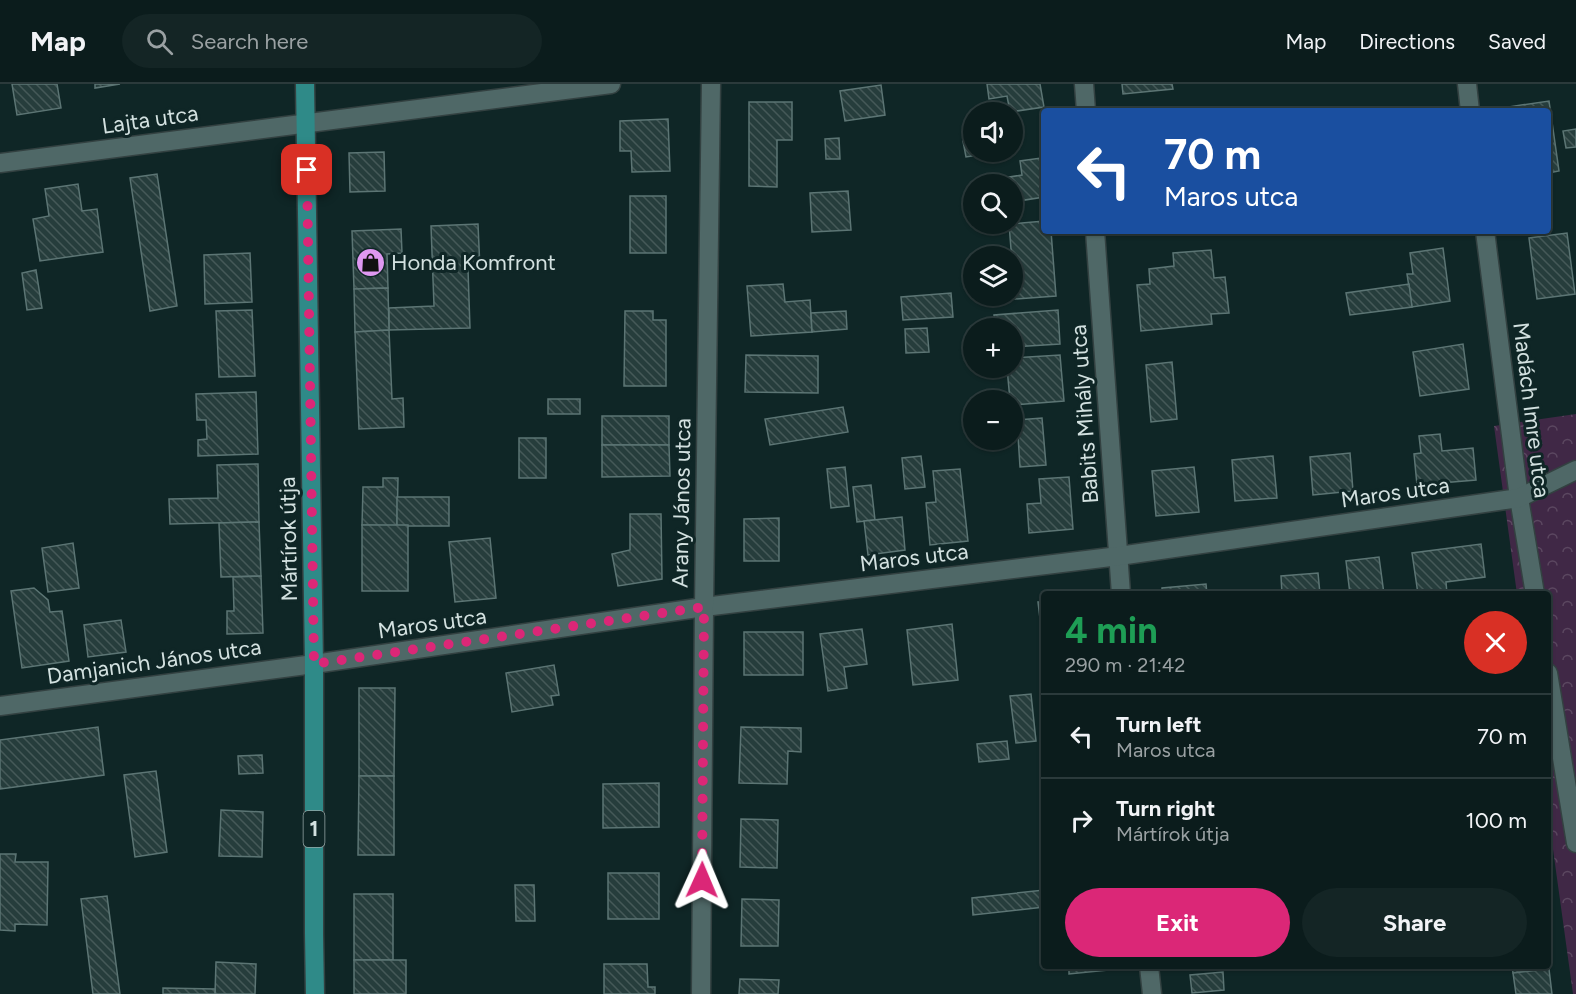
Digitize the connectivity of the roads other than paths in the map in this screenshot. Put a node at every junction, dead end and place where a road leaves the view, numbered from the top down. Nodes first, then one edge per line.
1 (305, 84) edge
2 (611, 84) edge
3 (711, 84) edge
4 (1084, 84) edge
5 (1467, 84) edge
6 (1086, 108) edge
7 (1470, 108) edge
8 (307, 123) junction
9 (0, 163) edge
10 (1095, 234) edge
11 (1485, 234) edge
12 (1576, 470) edge
13 (1519, 498) junction
14 (1119, 556) junction
15 (1122, 591) edge
16 (1534, 591) edge
17 (704, 607) junction
18 (314, 664) junction
19 (1551, 691) edge
20 (0, 706) edge
21 (1576, 843) edge
22 (1149, 969) edge
23 (315, 994) edge
24 (701, 994) edge
25 (1152, 994) edge

1 - 8 main road, Mártírok útja / 1
2 - 8 street, Lajta utca
3 - 17 street, Arany János utca
4 - 6 street
5 - 7 street
8 - 9 street, Lajta utca
8 - 18 main road, Mártírok útja / 1
10 - 14 street, Babits Mihály utca
11 - 13 street, Madách Imre utca
12 - 13 street, Maros utca
13 - 14 street, Maros utca
13 - 16 street, Madách Imre utca
14 - 15 street, Babits Mihály utca
14 - 17 street, Maros utca
17 - 18 street, Maros utca
17 - 24 street, Arany János utca
18 - 20 street, Damjanich János utca
18 - 23 main road, Mártírok útja / 1
19 - 21 street
22 - 25 street

